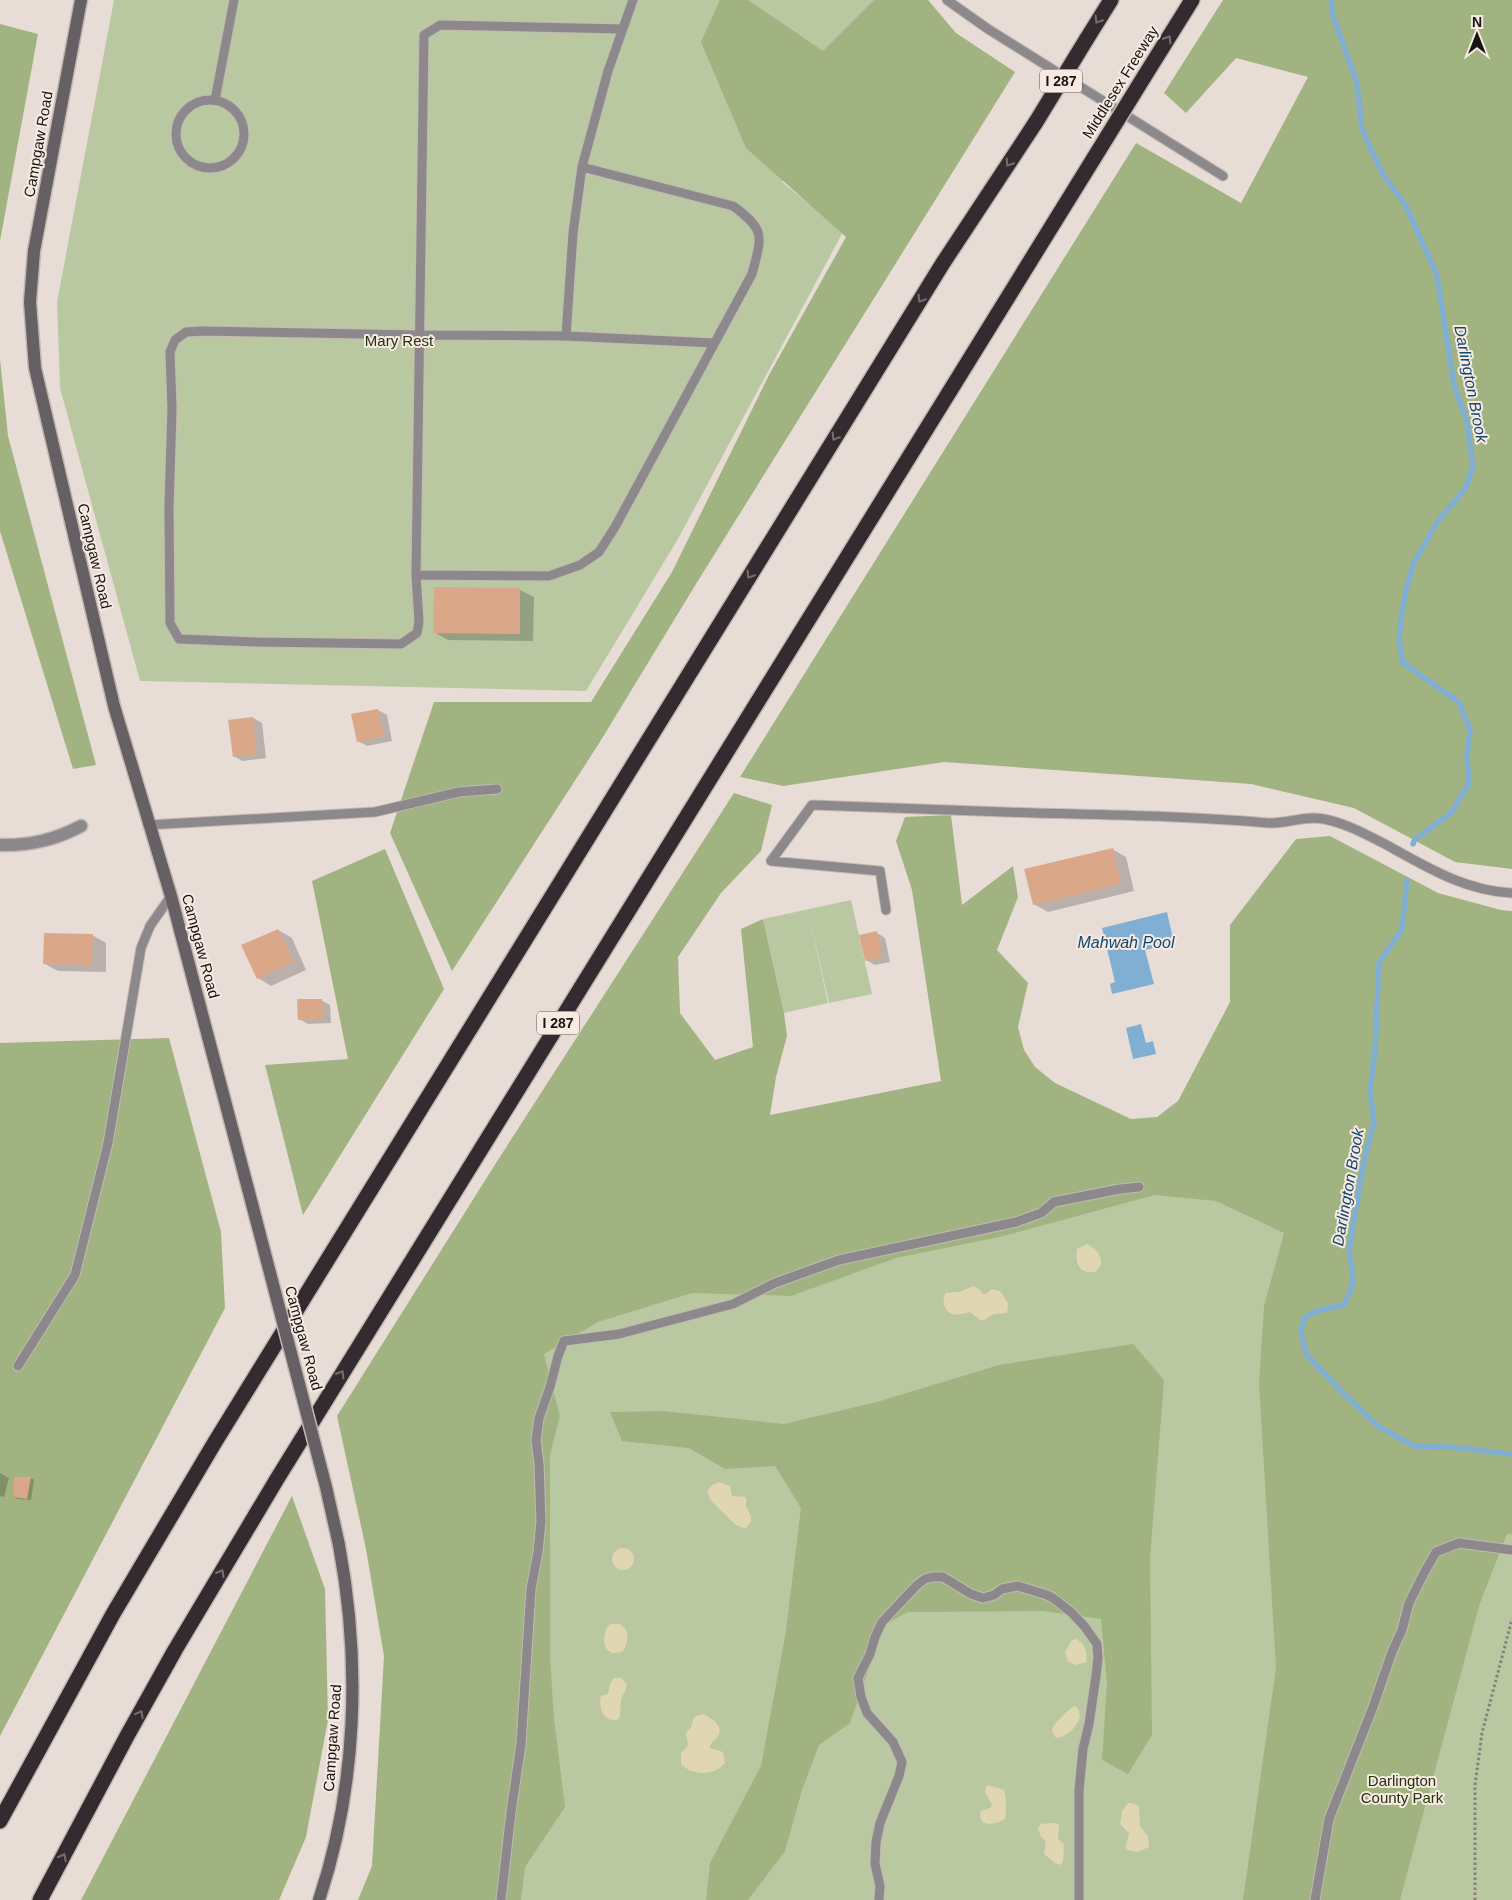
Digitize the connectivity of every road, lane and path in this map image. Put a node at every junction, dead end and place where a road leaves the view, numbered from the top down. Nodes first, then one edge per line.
1 (81, 0) edge
2 (234, 0) edge
3 (633, 0) edge
4 (947, 0) edge
5 (1111, 0) edge
6 (1192, 0) edge
7 (623, 29) junction
8 (215, 100) junction
9 (582, 167) junction
10 (1222, 176) dead end
11 (418, 335) junction
12 (566, 336) junction
13 (714, 343) junction
14 (416, 574) junction
15 (497, 789) dead end
16 (148, 825) junction
17 (81, 826) dead end
18 (0, 845) edge
19 (1512, 893) edge
20 (171, 896) junction
21 (886, 910) dead end
22 (1139, 1187) dead end
23 (18, 1366) dead end
24 (1512, 1550) edge
25 (1512, 1619) edge
26 (0, 1822) edge
27 (40, 1900) edge
28 (319, 1900) edge
29 (501, 1900) edge
30 (879, 1900) edge
31 (1080, 1900) edge
32 (1315, 1900) edge
33 (1475, 1900) edge

1 - 16 main road, Campgaw Road
2 - 8 lane
3 - 7 lane
4 - 10 lane
5 -> 26 highway, I 287, bridge
27 -> 6 highway, Middlesex Freeway / I 287, bridge
7 - 9 lane
7 - 11 lane
8 - 8 lane
9 - 12 lane
9 - 13 lane
11 - 12 lane
11 - 14 lane
11 - 14 lane
12 - 13 lane
13 - 14 lane
15 - 16 lane
16 - 20 main road, Campgaw Road
17 - 18 street
19 - 21 lane
20 - 23 lane
20 - 28 main road, Campgaw Road, bridge
22 - 29 lane
24 - 32 lane
25 - 33 path
30 - 31 lane

